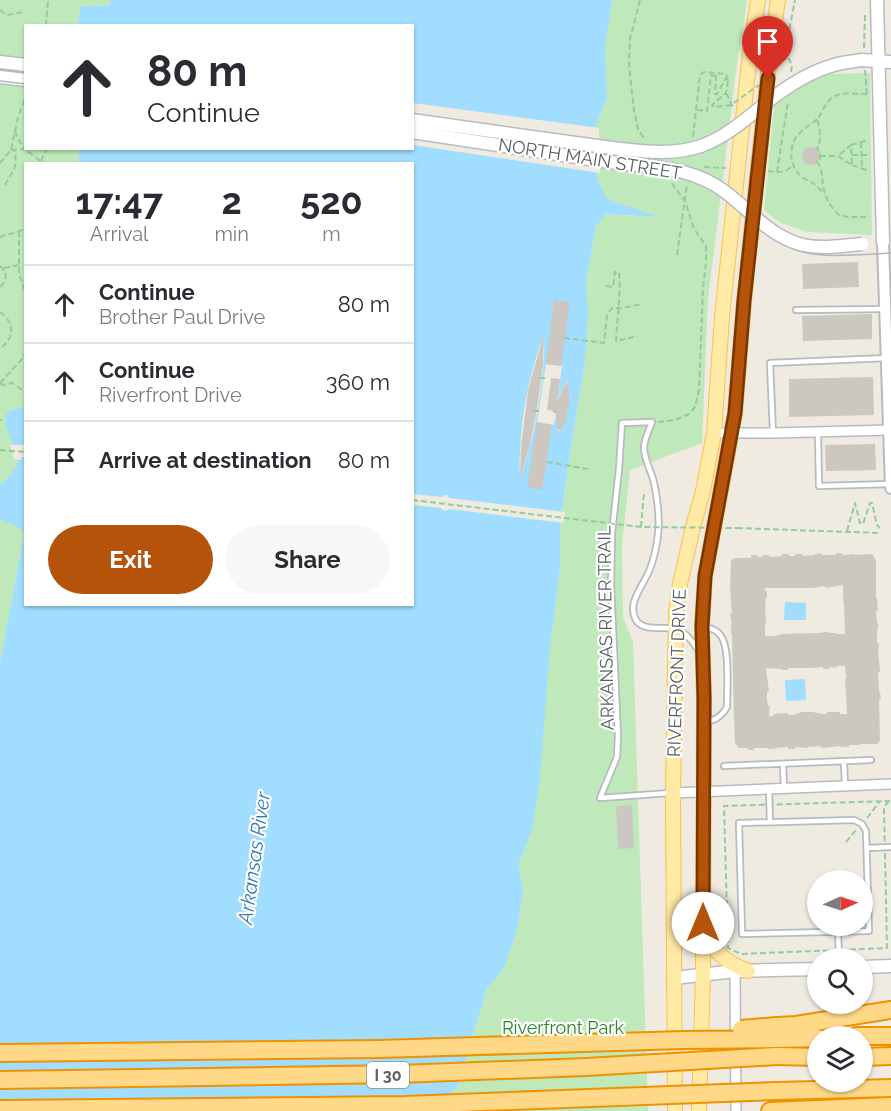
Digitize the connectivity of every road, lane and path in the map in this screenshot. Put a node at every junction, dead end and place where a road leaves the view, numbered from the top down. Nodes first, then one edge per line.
1 (48, 0) edge
2 (640, 0) edge
3 (758, 0) edge
4 (778, 0) edge
5 (877, 0) edge
6 (0, 10) edge
7 (865, 10) dead end
8 (24, 12) dead end
9 (46, 24) edge
10 (863, 60) junction
11 (885, 61) edge
12 (0, 62) edge
13 (24, 65) edge
14 (716, 75) junction
15 (0, 77) edge
16 (24, 80) edge
17 (727, 80) junction
18 (866, 84) dead end
19 (726, 93) junction
20 (764, 94) dead end
21 (867, 94) dead end
22 (24, 101) edge
23 (731, 105) junction
24 (885, 106) edge
25 (697, 110) junction
26 (736, 112) dead end
27 (817, 119) junction
28 (414, 120) edge
29 (15, 131) junction
30 (414, 132) edge
31 (868, 140) dead end
32 (861, 142) junction
33 (693, 144) dead end
34 (851, 145) junction
35 (650, 147) dead end
36 (24, 148) edge
37 (24, 149) edge
38 (11, 150) junction
39 (15, 150) junction
40 (26, 150) edge
41 (852, 155) junction
42 (861, 155) junction
43 (869, 155) dead end
44 (820, 156) junction
45 (838, 156) junction
46 (42, 162) edge
47 (0, 163) edge
48 (793, 165) junction
49 (852, 165) junction
50 (862, 168) junction
51 (770, 171) dead end
52 (869, 171) dead end
53 (667, 175) dead end
54 (688, 178) dead end
55 (5, 185) dead end
56 (825, 194) junction
57 (685, 201) junction
58 (886, 201) edge
59 (871, 217) dead end
60 (24, 230) edge
61 (19, 231) junction
62 (0, 237) edge
63 (887, 242) edge
64 (677, 255) dead end
65 (19, 265) junction
66 (1, 267) edge
67 (606, 286) dead end
68 (0, 287) edge
69 (24, 288) edge
70 (642, 304) dead end
71 (618, 307) junction
72 (885, 309) junction
73 (796, 310) dead end
74 (0, 312) edge
75 (638, 336) dead end
76 (564, 338) dead end
77 (0, 348) edge
78 (887, 358) junction
79 (24, 359) edge
80 (539, 378) dead end
81 (547, 378) dead end
82 (0, 384) edge
83 (24, 388) edge
84 (533, 411) dead end
85 (542, 411) dead end
86 (652, 422) junction
87 (890, 430) edge
88 (732, 432) junction
89 (818, 432) junction
90 (714, 433) junction
91 (773, 434) junction
92 (1, 450) edge
93 (24, 453) edge
94 (547, 462) dead end
95 (589, 469) dead end
96 (891, 486) edge
97 (644, 492) dead end
98 (414, 500) edge
99 (618, 518) dead end
100 (641, 527) junction
101 (880, 528) dead end
102 (616, 530) dead end
103 (847, 531) junction
104 (880, 533) dead end
105 (702, 626) junction
106 (675, 630) junction
107 (703, 657) junction
108 (704, 722) junction
109 (871, 760) dead end
110 (844, 761) junction
111 (783, 764) junction
112 (724, 766) dead end
113 (891, 784) edge
114 (845, 786) junction
115 (769, 789) junction
116 (784, 789) junction
117 (704, 791) junction
118 (673, 793) junction
119 (769, 804) junction
120 (770, 822) junction
121 (884, 847) junction
122 (891, 847) edge
123 (867, 848) junction
124 (868, 870) edge
125 (703, 923) junction
126 (807, 933) edge
127 (873, 949) edge
128 (807, 951) edge
129 (891, 966) edge
130 (873, 967) edge
131 (807, 969) edge
132 (741, 971) junction
133 (703, 974) junction
134 (674, 978) junction
135 (888, 1011) edge
136 (777, 1032) junction
137 (807, 1036) edge
138 (0, 1053) edge
139 (891, 1056) edge
140 (807, 1057) edge
141 (873, 1057) edge
142 (0, 1080) edge
143 (884, 1088) edge
144 (884, 1106) edge
145 (0, 1109) edge
146 (675, 1111) edge
147 (699, 1111) edge
148 (736, 1111) edge
149 (770, 1111) edge
150 (778, 1111) edge

1 - 9 path
2 - 35 path
3 - 90 main road, RIVERFRONT DRIVE
4 - 88 main road
5 - 11 main road
6 - 8 path
7 - 10 path
10 - 11 main road, NORTH MAIN STREET
10 - 18 path
10 - 28 main road, NORTH MAIN STREET, bridge
11 - 24 main road
12 - 13 main road
14 - 17 path
14 - 17 path
14 - 25 path
14 - 25 path
15 - 16 main road
17 - 19 path, bridge
19 - 23 path, bridge
19 - 23 path, bridge
20 - 23 path, bridge
21 - 27 path
22 - 29 path
23 - 26 path, bridge
24 - 58 main road
25 - 33 path
27 - 44 path
27 - 48 path
29 - 36 path
29 - 38 path
30 - 63 main road, NORTH MAIN STREET, bridge
31 - 32 path
32 - 34 path
32 - 42 path
34 - 41 path
34 - 45 path
37 - 39 path
38 - 39 path
38 - 47 path
39 - 55 path
40 - 46 path
41 - 42 path
41 - 49 path
42 - 43 path
42 - 50 path
44 - 45 path
44 - 56 path
45 - 49 path
48 - 51 path
48 - 56 path
49 - 50 path
50 - 52 path
53 - 57 path
54 - 57 path
56 - 59 path
57 - 64 path
57 - 86 path
58 - 63 main road
60 - 61 path
61 - 62 path
61 - 65 path
63 - 72 street
65 - 66 path
65 - 69 path
66 - 68 path
67 - 71 path
70 - 71 path
71 - 75 path
71 - 76 path
72 - 73 lane
72 - 78 street
74 - 77 path
78 - 87 street
78 - 91 lane
79 - 82 path
80 - 81 path
82 - 83 path
84 - 85 path
86 - 106 lane
86 - 118 lane
87 - 89 street
87 - 96 street
88 - 90 street
88 - 91 street
88 - 105 main road
89 - 91 street
89 - 96 lane
90 - 106 main road, RIVERFRONT DRIVE
92 - 93 path
94 - 95 path
97 - 100 path
98 - 100 path, bridge
99 - 102 path, ARKANSAS RIVER TRAIL
100 - 103 path, bridge
101 - 103 path
103 - 104 path
105 - 107 main road
105 - 108 lane
106 - 107 lane
106 - 118 main road, RIVERFRONT DRIVE
107 - 108 main road
108 - 117 main road
109 - 110 lane
110 - 111 lane
110 - 114 lane
111 - 112 lane
111 - 116 lane
113 - 114 street
114 - 116 street
115 - 116 street
115 - 117 street
115 - 119 lane
117 - 118 street
117 - 125 main road
118 - 134 main road, RIVERFRONT DRIVE
119 - 120 lane
119 - 121 path
119 - 128 path
120 - 123 lane
120 - 126 lane
121 - 122 lane
121 - 123 lane
121 - 127 path
123 - 124 lane
125 - 132 main road
125 - 133 main road
129 - 130 main road
131 - 132 main road
132 - 133 main road
132 - 148 street
133 - 134 main road
133 - 147 main road
134 - 146 main road, RIVERFRONT DRIVE
135 - 136 highway
136 - 137 highway
136 - 138 highway, bridge
139 - 141 highway
140 - 142 highway, I 30, bridge
143 - 145 highway, I 30, bridge
144 - 150 highway
149 - 150 highway

